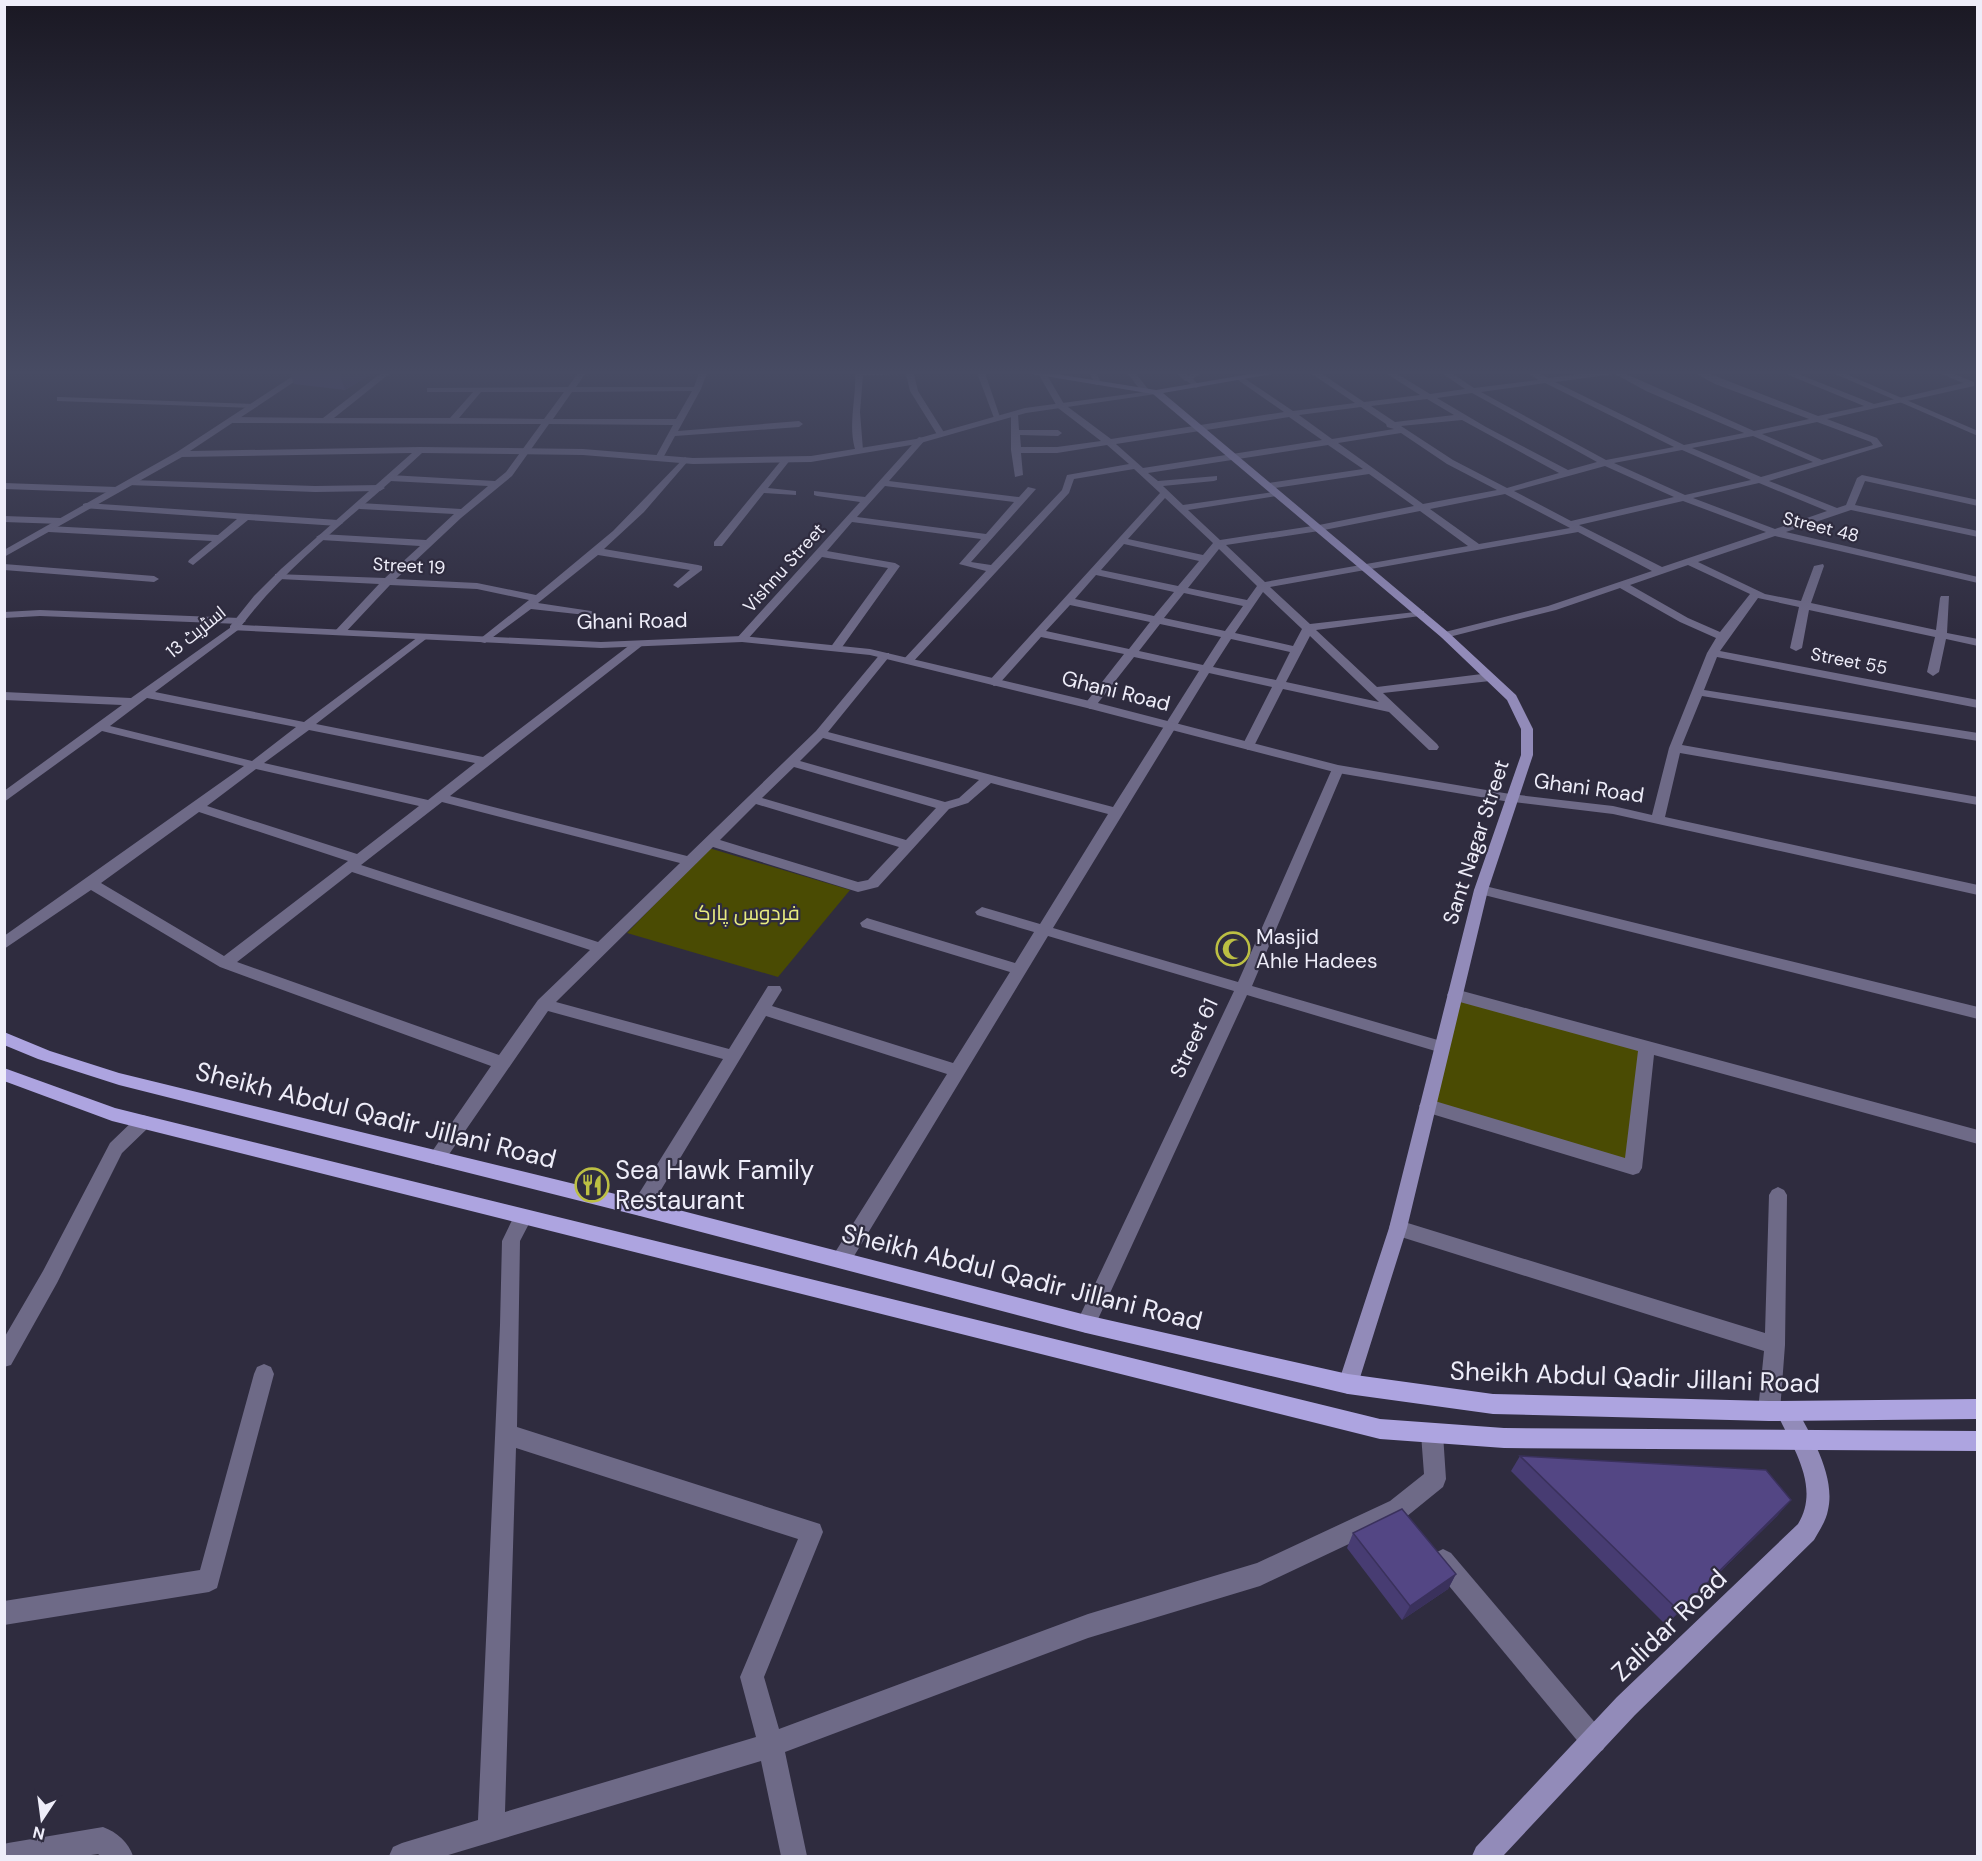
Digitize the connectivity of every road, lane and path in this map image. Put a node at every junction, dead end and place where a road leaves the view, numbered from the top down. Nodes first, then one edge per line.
1 (175, 457) edge
2 (413, 457) edge
3 (523, 457) edge
4 (644, 457) edge
5 (822, 457) edge
6 (906, 457) edge
7 (1017, 457) edge
8 (1126, 457) edge
9 (1241, 457) edge
10 (1351, 457) edge
11 (1442, 457) edge
12 (1536, 457) edge
13 (1597, 457) edge
14 (1634, 457) edge
15 (1707, 457) edge
16 (1807, 457) edge
17 (1843, 457) edge
18 (659, 458) joint
19 (1234, 458) junction
20 (787, 459) junction
21 (685, 460) junction
22 (1608, 462) junction
23 (1822, 463) junction
24 (1138, 468) junction
25 (1371, 471) junction
26 (1568, 474) junction
27 (1018, 476) dead end
28 (390, 478) junction
29 (1214, 478) dead end
30 (1761, 480) junction
31 (131, 483) junction
32 (883, 483) junction
33 (498, 484) junction
34 (1155, 484) junction
35 (4, 486) edge
36 (380, 488) junction
37 (1031, 489) dead end
38 (117, 490) junction
39 (761, 490) junction
40 (1273, 490) junction
41 (1505, 491) junction
42 (793, 493) dead end
43 (817, 493) dead end
44 (1165, 493) junction
45 (1682, 497) junction
46 (867, 500) junction
47 (1021, 500) junction
48 (1977, 503) edge
49 (86, 506) junction
50 (360, 506) junction
51 (1850, 507) junction
52 (1181, 508) junction
53 (1421, 508) junction
54 (463, 512) junction
55 (1836, 512) junction
56 (245, 517) junction
57 (4, 519) edge
58 (850, 519) junction
59 (61, 521) junction
60 (338, 523) junction
61 (1574, 527) junction
62 (1319, 528) junction
63 (49, 529) junction
64 (1777, 533) junction
65 (1977, 534) edge
66 (321, 537) junction
67 (987, 537) junction
68 (220, 538) junction
69 (1122, 541) junction
70 (428, 543) junction
71 (1218, 543) junction
72 (718, 544) dead end
73 (1478, 548) junction
74 (595, 550) junction
75 (819, 553) junction
76 (4, 554) edge
77 (1206, 559) junction
78 (1688, 561) junction
79 (193, 562) dead end
80 (1819, 566) dead end
81 (4, 567) edge
82 (1367, 568) junction
83 (995, 569) junction
84 (1659, 570) junction
85 (1095, 572) junction
86 (279, 576) junction
87 (154, 579) dead end
88 (1977, 580) edge
89 (388, 581) junction
90 (1620, 584) junction
91 (678, 585) dead end
92 (1263, 585) junction
93 (1180, 590) junction
94 (1756, 594) junction
95 (1945, 598) dead end
96 (532, 601) junction
97 (1068, 602) junction
98 (1250, 604) junction
99 (1805, 605) junction
100 (1420, 613) junction
101 (591, 614) dead end
102 (4, 615) edge
103 (1155, 620) junction
104 (237, 624) junction
105 (1308, 628) junction
106 (339, 633) junction
107 (1040, 633) junction
108 (1445, 635) junction
109 (1941, 635) junction
110 (1227, 636) junction
111 (422, 637) junction
112 (1722, 637) junction
113 (742, 639) junction
114 (485, 640) junction
115 (639, 643) junction
116 (1977, 643) edge
117 (836, 648) junction
118 (1796, 648) dead end
119 (1297, 650) junction
120 (1130, 653) junction
121 (1713, 653) junction
122 (885, 655) junction
123 (908, 661) junction
124 (1205, 669) junction
125 (1933, 672) dead end
126 (1490, 677) junction
127 (994, 682) junction
128 (1279, 686) junction
129 (1374, 692) junction
130 (1697, 692) junction
131 (4, 696) edge
132 (141, 698) junction
133 (1977, 704) edge
134 (1090, 705) junction
135 (1393, 710) junction
136 (309, 725) junction
137 (1169, 726) junction
138 (101, 727) junction
139 (820, 734) junction
140 (1977, 737) edge
141 (1248, 746) junction
142 (1433, 747) dead end
143 (1675, 748) junction
144 (484, 761) junction
145 (791, 762) junction
146 (255, 765) junction
147 (1338, 769) junction
148 (988, 778) junction
149 (4, 798) edge
150 (1510, 798) junction
151 (752, 799) junction
152 (433, 800) junction
153 (1977, 801) edge
154 (945, 806) junction
155 (197, 807) junction
156 (1117, 812) junction
157 (1658, 819) junction
158 (710, 841) junction
159 (908, 845) junction
160 (689, 861) junction
161 (353, 863) junction
162 (92, 884) junction
163 (1481, 890) junction
164 (1977, 890) edge
165 (982, 912) dead end
166 (867, 923) dead end
167 (1045, 930) junction
168 (4, 944) edge
169 (599, 948) junction
170 (225, 963) junction
171 (1020, 970) junction
172 (1243, 988) junction
173 (774, 990) dead end
174 (1455, 995) junction
175 (544, 1004) junction
176 (762, 1009) junction
177 (1977, 1013) edge
178 (4, 1038) edge
179 (1442, 1047) junction
180 (1647, 1047) junction
181 (733, 1056) junction
182 (502, 1063) junction
183 (958, 1071) junction
184 (4, 1074) edge
185 (1428, 1106) junction
186 (144, 1122) junction
187 (1977, 1137) edge
188 (437, 1158) junction
189 (1778, 1195) dead end
190 (640, 1208) junction
191 (523, 1218) junction
192 (1398, 1228) junction
193 (841, 1260) junction
194 (1086, 1324) junction
195 (1775, 1345) junction
196 (4, 1358) edge
197 (264, 1374) dead end
198 (1348, 1384) junction
199 (1976, 1409) edge
200 (1778, 1411) junction
201 (506, 1434) junction
202 (1432, 1434) junction
203 (1802, 1441) junction
204 (1977, 1441) edge
205 (1414, 1527) junction
206 (4, 1613) edge
207 (1594, 1741) junction
208 (771, 1745) junction
209 (491, 1830) junction
210 (8, 1857) edge
211 (120, 1857) edge
212 (402, 1857) edge
213 (794, 1857) edge
214 (1485, 1857) edge

1 - 31 street
2 - 28 street, اسٹریٹ 13
3 - 33 street
4 - 18 street
5 - 20 street
6 - 32 street, Vishnu Street
7 - 27 street
8 - 24 street
9 - 19 street
10 - 25 street
11 - 41 street
12 - 26 street
13 - 22 street, Street 48
14 - 22 street
15 - 30 street
16 - 23 street
17 - 23 street
18 - 21 street
19 - 24 street
19 - 40 main road, Sant Nagar Street
20 - 21 street
20 - 39 street
21 - 74 street
22 - 26 street
22 - 45 street, Street 48
23 - 30 street
24 - 34 street
24 - 83 street
25 - 40 street
25 - 53 street
26 - 41 street
28 - 33 street
28 - 36 street, اسٹریٹ 13
29 - 34 street
30 - 45 street
30 - 55 street
31 - 36 street
31 - 38 street
32 - 46 street, Vishnu Street
32 - 47 street
33 - 54 street
34 - 44 street
35 - 38 street
36 - 50 street, اسٹریٹ 13
37 - 47 street
38 - 49 street
39 - 42 street
39 - 72 street
40 - 52 street
40 - 62 main road, Sant Nagar Street
41 - 53 street
41 - 61 street
43 - 46 street
44 - 52 street
44 - 69 street
45 - 61 street
45 - 64 street, Street 48
46 - 58 street, Vishnu Street
47 - 67 street
48 - 51 street
49 - 56 street
49 - 59 street
50 - 54 street
50 - 60 street, اسٹریٹ 13
51 - 55 street
51 - 65 street
52 - 71 street
53 - 62 street
53 - 73 street
54 - 70 street
55 - 64 street
56 - 60 street
56 - 68 street
57 - 59 street
58 - 67 street
58 - 75 street, Vishnu Street
59 - 63 street
60 - 66 street, اسٹریٹ 13
61 - 73 street
61 - 84 street
62 - 71 street
62 - 82 main road, Sant Nagar Street
63 - 68 street
63 - 76 street
64 - 78 street
64 - 88 street, Street 48
66 - 70 street
66 - 86 street, اسٹریٹ 13
67 - 83 street
68 - 79 street
69 - 77 street
69 - 85 street
70 - 89 street
71 - 77 street
71 - 92 street
73 - 82 street
74 - 91 street
74 - 96 street
75 - 113 street, Vishnu Street
75 - 117 street
77 - 93 street
78 - 84 street
78 - 94 street
80 - 99 street
81 - 87 street
82 - 92 street
82 - 100 main road, Sant Nagar Street
83 - 123 street
84 - 90 street
85 - 93 street
85 - 97 street
86 - 89 street, Street 19
86 - 104 street, اسٹریٹ 13
89 - 96 street, Street 19
89 - 106 street
90 - 108 street
90 - 112 street
92 - 98 street
92 - 105 street
93 - 98 street
93 - 103 street
94 - 99 street
94 - 112 street
95 - 109 street
96 - 101 street, Street 19
96 - 114 street
97 - 103 street
97 - 107 street
98 - 110 street
99 - 109 street
99 - 118 street
100 - 105 street
100 - 108 main road, Sant Nagar Street
102 - 104 street, Ghani Road
103 - 110 street
103 - 120 street
104 - 106 street, Ghani Road
104 - 132 street, اسٹریٹ 13
105 - 119 street
105 - 129 street
106 - 111 street, Ghani Road
107 - 120 street
107 - 127 street
108 - 126 main road, Sant Nagar Street
109 - 116 street
109 - 125 street
110 - 119 street
110 - 124 street
111 - 114 street, Ghani Road
111 - 136 street
112 - 121 street
113 - 115 street, Ghani Road
113 - 117 street, Ghani Road
114 - 115 street, Ghani Road
115 - 144 street
117 - 122 street, Ghani Road
119 - 128 street
120 - 124 street
120 - 134 street
121 - 130 street
121 - 133 street, Street 55
122 - 123 street, Ghani Road
122 - 139 street
123 - 127 street, Ghani Road
124 - 128 street
124 - 137 street
126 - 129 street
126 - 150 main road, Sant Nagar Street
127 - 134 street, Ghani Road
128 - 135 street
128 - 141 street
129 - 135 street
130 - 140 street
130 - 143 street
131 - 132 street
132 - 136 street
132 - 138 street, اسٹریٹ 13
134 - 137 street, Ghani Road
135 - 142 street
136 - 144 street
136 - 146 street
137 - 141 street, Ghani Road
137 - 156 street
138 - 146 street
138 - 149 street, اسٹریٹ 13
139 - 145 street
139 - 148 street
141 - 147 street, Ghani Road
143 - 153 street
143 - 157 street
144 - 152 street
145 - 151 street
145 - 154 street
146 - 152 street
146 - 155 street
147 - 150 street, Ghani Road
147 - 172 street, Street 61
148 - 154 street
148 - 156 street
150 - 157 street, Ghani Road
150 - 163 main road, Sant Nagar Street
151 - 158 street
151 - 159 street
152 - 160 street
152 - 161 street
154 - 159 street
155 - 161 street
155 - 162 street
156 - 167 street
157 - 164 street, Ghani Road
158 - 159 street
158 - 160 street
160 - 169 street
161 - 169 street
161 - 170 street
162 - 168 street
162 - 170 street
163 - 174 main road, Sant Nagar Street
163 - 177 street
165 - 167 street
166 - 171 street
167 - 171 street
167 - 172 street
169 - 175 street
170 - 182 street
171 - 183 street
172 - 179 street
172 - 194 street, Street 61
173 - 176 street
174 - 179 main road, Sant Nagar Street
174 - 180 street
175 - 181 street
175 - 182 street
176 - 181 street
176 - 183 street
178 - 188 main road, Sheikh Abdul Qadir Jillani Road
179 - 185 main road, Sant Nagar Street
180 - 185 street
180 - 187 street
181 - 190 street
182 - 188 street
183 - 193 street
184 - 186 main road
185 - 192 main road, Sant Nagar Street
186 - 191 main road
186 - 196 street
188 - 190 main road, Sheikh Abdul Qadir Jillani Road
189 - 195 street
190 - 193 main road, Sheikh Abdul Qadir Jillani Road
191 - 201 street
191 - 202 main road
192 - 195 street
192 - 198 main road, Sant Nagar Street
193 - 194 main road, Sheikh Abdul Qadir Jillani Road
194 - 198 main road, Sheikh Abdul Qadir Jillani Road
195 - 200 street
197 - 206 street
198 - 200 main road, Sheikh Abdul Qadir Jillani Road
199 - 200 main road, Sheikh Abdul Qadir Jillani Road
200 - 203 main road, Zalidar Road
201 - 208 street
201 - 209 street
202 - 203 main road
202 - 205 street
203 - 204 main road
203 - 207 main road, Zalidar Road
205 - 207 street
205 - 208 street
207 - 214 main road, Zalidar Road
208 - 209 street
208 - 213 street
209 - 212 street
210 - 211 street

